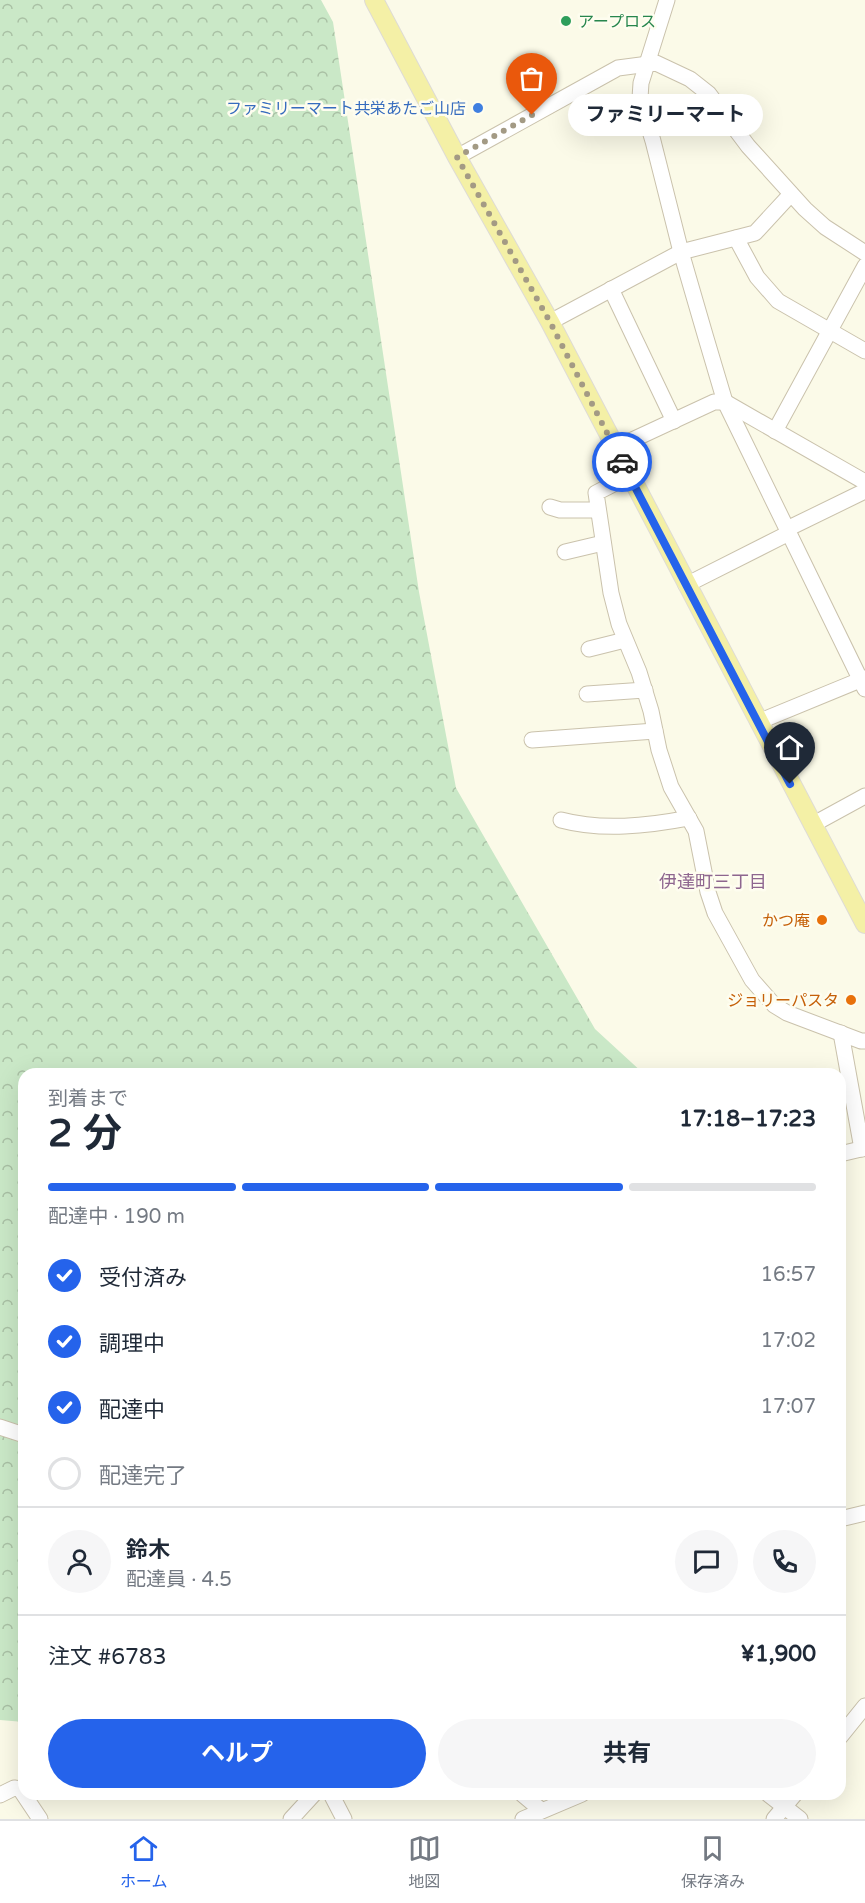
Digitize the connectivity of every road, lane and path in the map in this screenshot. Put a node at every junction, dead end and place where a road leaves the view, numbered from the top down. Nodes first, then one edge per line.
1 (374, 0) edge
2 (667, 0) edge
3 (647, 65) junction
4 (457, 157) junction
5 (791, 194) junction
6 (736, 238) junction
7 (681, 252) junction
8 (865, 253) edge
9 (865, 266) edge
10 (611, 289) junction
11 (550, 322) junction
12 (831, 330) junction
13 (865, 351) edge
14 (725, 402) junction
15 (674, 421) junction
16 (775, 430) junction
17 (615, 448) junction
18 (629, 476) junction
19 (864, 484) edge
20 (550, 507) dead end
21 (598, 510) junction
22 (788, 531) junction
23 (603, 543) junction
24 (565, 552) dead end
25 (686, 585) junction
26 (625, 640) junction
27 (588, 649) dead end
28 (864, 682) edge
29 (645, 690) junction
30 (587, 694) dead end
31 (758, 722) junction
32 (655, 731) junction
33 (532, 740) dead end
34 (865, 796) edge
35 (688, 818) junction
36 (561, 820) dead end
37 (813, 825) junction
38 (863, 916) edge
39 (841, 1034) junction
40 (865, 1041) edge
41 (863, 1148) edge
42 (846, 1152) edge
43 (0, 1427) edge
44 (18, 1433) edge
45 (865, 1514) edge
46 (846, 1518) edge
47 (865, 1706) edge
48 (846, 1730) edge
49 (18, 1789) edge
50 (0, 1795) edge
51 (27, 1800) edge
52 (308, 1800) edge
53 (334, 1800) edge
54 (529, 1800) edge
55 (567, 1800) edge
56 (775, 1800) edge
57 (790, 1800) edge
58 (784, 1807) junction
59 (541, 1810) junction
60 (40, 1819) edge
61 (291, 1819) edge
62 (344, 1819) edge
63 (522, 1819) edge
64 (774, 1819) edge
65 (800, 1819) edge

1 - 4 main road
2 - 3 street
3 - 4 street
3 - 5 street
3 - 7 street
4 - 11 main road
5 - 6 street
5 - 8 street
6 - 7 street
6 - 12 street
7 - 10 street
7 - 14 street
9 - 12 street
10 - 11 street
10 - 15 street
11 - 17 main road
12 - 13 street
12 - 16 street
14 - 15 street
14 - 16 street
14 - 22 street
15 - 17 street
16 - 19 street
17 - 18 main road
18 - 21 street
18 - 25 main road
19 - 22 street
20 - 21 street
21 - 23 street
22 - 25 street
22 - 28 street
23 - 24 street
23 - 26 street
25 - 31 main road
26 - 27 street
26 - 29 street
28 - 31 street
29 - 30 street
29 - 32 street
31 - 37 main road
32 - 33 street
32 - 35 street
34 - 37 street
35 - 36 street
35 - 39 street
37 - 38 main road
39 - 40 street
39 - 41 street
41 - 42 street
43 - 44 street
45 - 46 street
47 - 48 street
49 - 50 street
51 - 60 street
52 - 61 street
53 - 62 street
54 - 59 street
55 - 59 street
56 - 58 street
57 - 58 street
58 - 64 street
58 - 65 street
59 - 63 street

